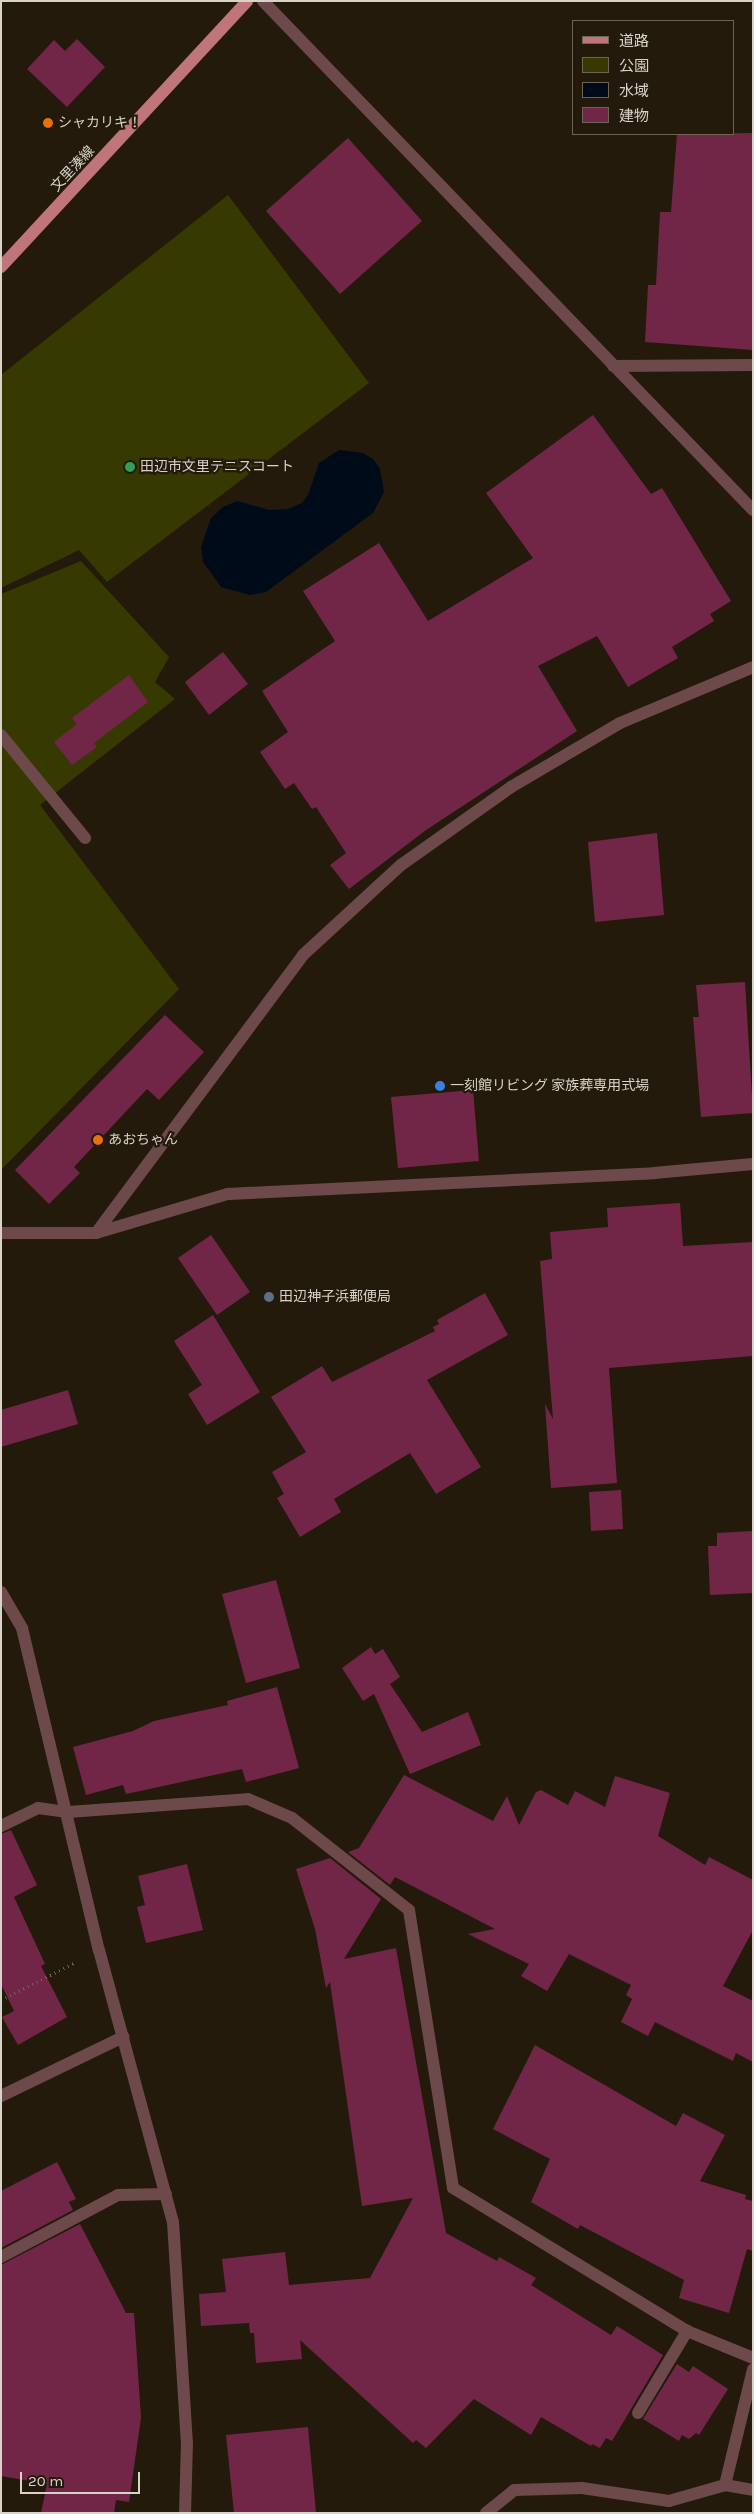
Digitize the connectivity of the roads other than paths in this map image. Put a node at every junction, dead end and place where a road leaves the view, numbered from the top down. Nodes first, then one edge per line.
1 (247, 1) edge
2 (263, 1) edge
3 (1, 267) edge
4 (753, 365) edge
5 (613, 366) junction
6 (753, 510) edge
7 (753, 667) edge
8 (1, 735) edge
9 (85, 838) dead end
10 (753, 1164) edge
11 (1, 1233) edge
12 (96, 1233) junction
13 (1, 1592) edge
14 (68, 1812) junction
15 (1, 1826) edge
16 (123, 2037) junction
17 (1, 2096) edge
18 (166, 2194) junction
19 (1, 2257) edge
20 (687, 2331) junction
21 (753, 2358) edge
22 (753, 2369) edge
23 (638, 2413) dead end
24 (725, 2485) junction
25 (753, 2490) edge
26 (185, 2513) edge
27 (486, 2513) edge

1 - 3 main road, 文里湊線
2 - 5 street
4 - 5 street
5 - 6 street
7 - 12 street
8 - 9 street
10 - 12 street
11 - 12 street
13 - 14 street
14 - 15 street
14 - 16 street
14 - 20 street
16 - 17 street
16 - 18 street
18 - 19 street
18 - 26 street
20 - 21 street
20 - 23 street
22 - 24 street
24 - 25 street
24 - 27 street

